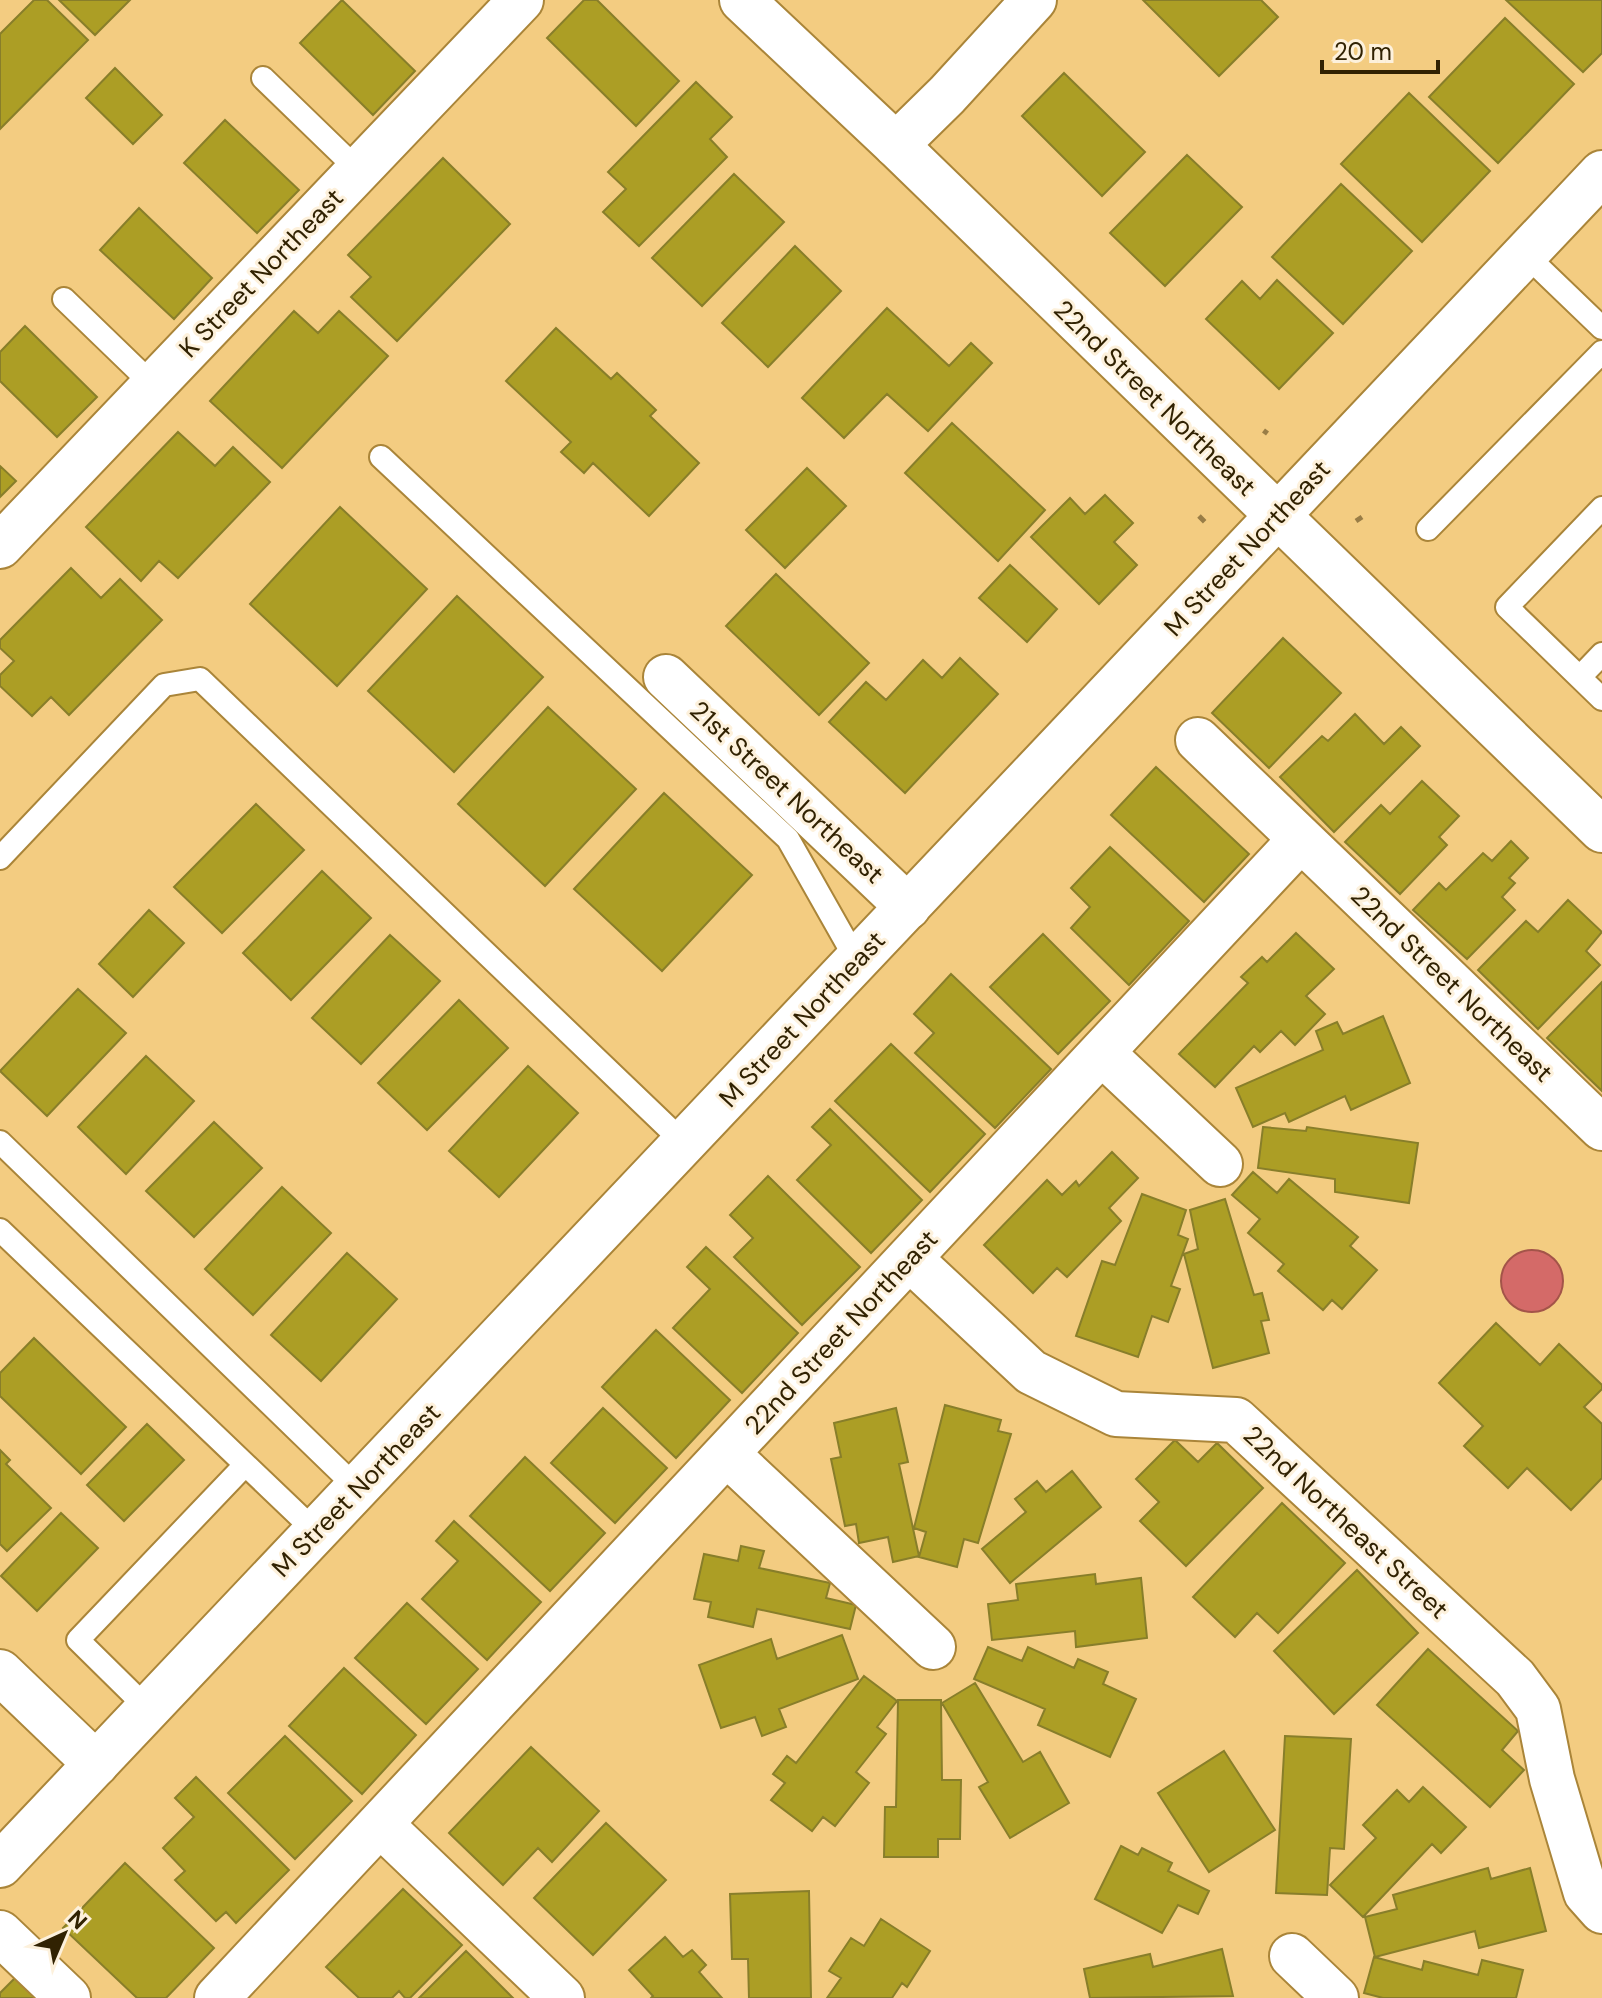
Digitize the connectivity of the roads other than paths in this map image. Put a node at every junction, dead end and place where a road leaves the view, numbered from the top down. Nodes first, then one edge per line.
1 (521, 0) edge
2 (742, 0) edge
3 (1034, 0) edge
4 (263, 78) dead end
5 (896, 145) junction
6 (359, 171) junction
7 (1602, 173) edge
8 (1525, 254) junction
9 (64, 299) dead end
10 (1602, 328) edge
11 (1602, 352) edge
12 (153, 385) junction
13 (381, 457) dead end
14 (1602, 508) edge
15 (1276, 517) junction
16 (1428, 529) dead end
17 (0, 546) edge
18 (1602, 654) edge
19 (666, 677) dead end
20 (1580, 677) junction
21 (1602, 699) edge
22 (1198, 740) dead end
23 (1602, 830) edge
24 (1301, 839) junction
25 (0, 858) edge
26 (908, 907) junction
27 (857, 961) junction
28 (1102, 1053) junction
29 (1602, 1128) edge
30 (0, 1142) edge
31 (684, 1143) junction
32 (1220, 1164) dead end
33 (0, 1230) edge
34 (910, 1259) junction
35 (727, 1454) junction
36 (245, 1465) junction
37 (357, 1488) junction
38 (316, 1532) junction
39 (933, 1647) dead end
40 (0, 1672) edge
41 (148, 1709) junction
42 (96, 1764) junction
43 (380, 1824) junction
44 (0, 1865) edge
45 (1602, 1911) edge
46 (0, 1933) edge
47 (1292, 1956) dead end
48 (68, 1998) edge
49 (217, 1998) edge
50 (562, 1998) edge
51 (1336, 1998) edge

1 - 6 street, K Street Northeast
2 - 5 street, 22nd Street Northeast
3 - 5 street
4 - 6 lane
5 - 15 street, 22nd Street Northeast
6 - 12 street, K Street Northeast
7 - 8 street, M Street Northeast
8 - 10 lane
8 - 15 street, M Street Northeast
9 - 12 lane
11 - 16 lane
12 - 17 street, K Street Northeast
13 - 27 lane
14 - 20 lane
15 - 23 street, 22nd Street Northeast
15 - 26 street, M Street Northeast
18 - 20 lane
19 - 26 street, 21st Street Northeast
20 - 21 lane
22 - 24 street, 22nd Street Northeast
24 - 28 street, 22nd Street Northeast
24 - 29 street, 22nd Street Northeast
25 - 31 lane
26 - 27 street, M Street Northeast
27 - 31 street, M Street Northeast
28 - 32 street
28 - 34 street, 22nd Street Northeast
30 - 37 lane
31 - 37 street, M Street Northeast
33 - 36 lane
34 - 35 street, 22nd Street Northeast
34 - 45 street, 22nd Northeast Street
35 - 39 street
35 - 43 street, 22nd Street Northeast
36 - 38 lane
36 - 41 lane
37 - 38 street, M Street Northeast
38 - 41 street, M Street Northeast
40 - 42 street
41 - 42 street, M Street Northeast
42 - 44 street, M Street Northeast
43 - 49 street, 22nd Street Northeast
43 - 50 street
46 - 48 street
47 - 51 street

